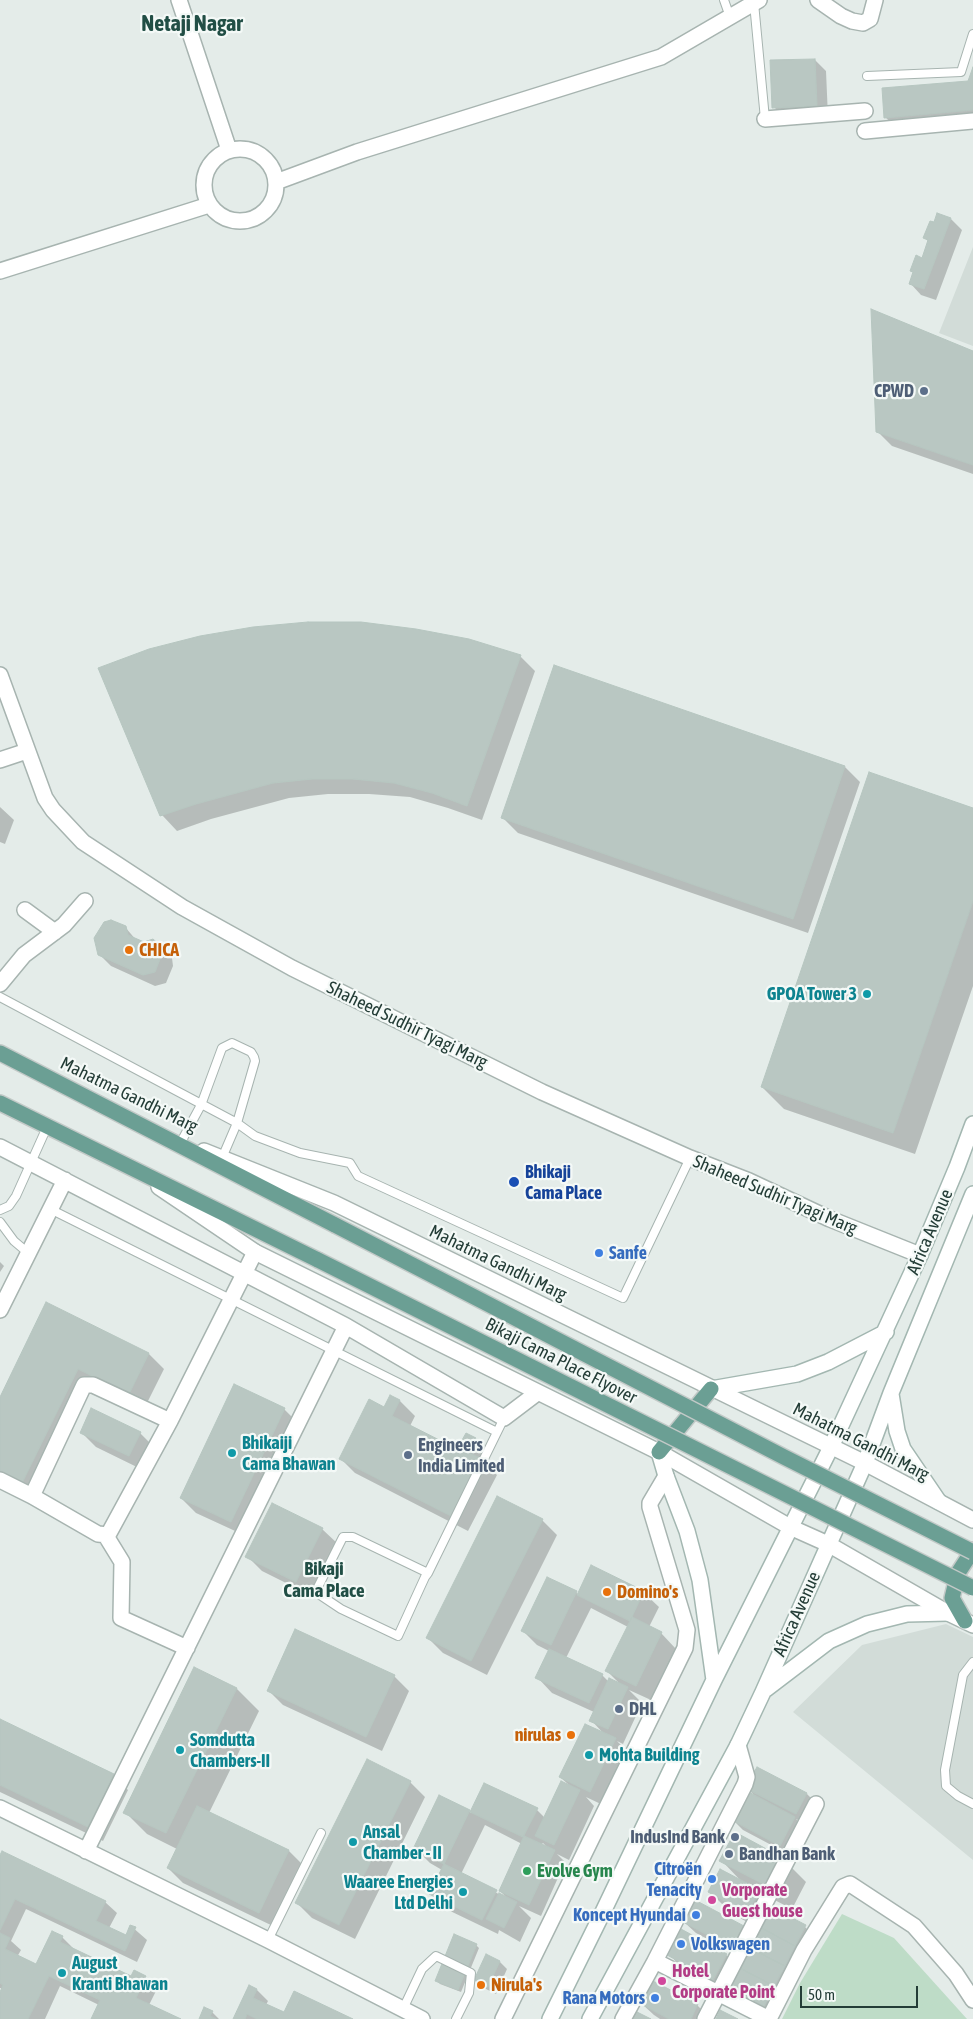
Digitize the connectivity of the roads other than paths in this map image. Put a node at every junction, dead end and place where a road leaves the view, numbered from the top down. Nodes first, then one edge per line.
1 (179, 0) edge
2 (724, 0) edge
3 (818, 0) edge
4 (875, 0) edge
5 (757, 2) edge
6 (730, 17) junction
7 (973, 34) edge
8 (867, 76) dead end
9 (865, 111) dead end
10 (765, 119) joint
11 (973, 121) edge
12 (865, 131) dead end
13 (229, 150) junction
14 (276, 182) junction
15 (209, 205) junction
16 (0, 271) edge
17 (0, 675) edge
18 (27, 751) junction
19 (0, 760) edge
20 (84, 901) dead end
21 (25, 910) dead end
22 (55, 932) junction
23 (0, 984) edge
24 (0, 997) edge
25 (0, 1053) edge
26 (0, 1103) edge
27 (202, 1104) junction
28 (237, 1123) junction
29 (973, 1124) edge
30 (47, 1126) junction
31 (149, 1129) junction
32 (181, 1142) junction
33 (0, 1147) edge
34 (222, 1158) junction
35 (690, 1158) junction
36 (31, 1163) junction
37 (131, 1168) junction
38 (65, 1180) junction
39 (973, 1194) edge
40 (50, 1209) junction
41 (0, 1210) edge
42 (0, 1222) edge
43 (27, 1252) junction
44 (255, 1252) junction
45 (920, 1255) junction
46 (245, 1272) junction
47 (231, 1299) junction
48 (0, 1310) edge
49 (346, 1326) junction
50 (886, 1332) junction
51 (334, 1350) junction
52 (711, 1388) junction
53 (537, 1393) junction
54 (891, 1393) junction
55 (504, 1418) junction
56 (170, 1421) junction
57 (497, 1432) junction
58 (831, 1447) junction
59 (659, 1452) junction
60 (865, 1463) junction
61 (666, 1476) junction
62 (0, 1480) edge
63 (32, 1496) junction
64 (938, 1502) junction
65 (973, 1520) edge
66 (790, 1528) junction
67 (106, 1536) junction
68 (828, 1544) junction
69 (973, 1551) edge
70 (428, 1572) junction
71 (973, 1588) edge
72 (948, 1613) junction
73 (969, 1623) edge
74 (187, 1648) junction
75 (973, 1662) edge
76 (714, 1680) junction
77 (763, 1692) junction
78 (738, 1745) junction
79 (816, 1804) dead end
80 (973, 1804) edge
81 (0, 1808) edge
82 (320, 1834) dead end
83 (86, 1850) junction
84 (268, 1940) junction
85 (655, 1961) junction
86 (718, 1994) junction
87 (973, 2000) edge
88 (402, 2009) junction
89 (422, 2019) edge
90 (456, 2019) edge
91 (503, 2019) edge
92 (550, 2019) edge
93 (590, 2019) edge
94 (624, 2019) edge
95 (705, 2019) edge
96 (769, 2019) edge

1 - 13 street
2 - 6 lane
3 - 4 street
5 - 6 street
5 - 10 lane
6 - 14 street
7 - 8 lane
9 - 10 street
11 - 12 street
13 - 14 street
13 - 15 street
14 - 15 street
15 - 16 street
17 - 18 street, Shaheed Sudhir Tyagi Marg
18 - 19 street
18 - 35 street, Shaheed Sudhir Tyagi Marg
20 - 22 street
21 - 22 street
22 - 23 street
24 - 27 lane
25 - 31 main road, Mahatma Gandhi Marg
26 - 30 main road
27 - 28 lane
27 - 28 lane
27 - 32 lane
28 - 34 lane
28 - 35 lane
29 - 45 street, Africa Avenue
30 - 36 lane
30 - 37 main road
31 - 32 street, Mahatma Gandhi Marg
31 - 69 main road, Bikaji Cama Place Flyover, bridge
32 - 34 street, Mahatma Gandhi Marg
33 - 36 street
34 - 52 street, Mahatma Gandhi Marg
35 - 45 street, Shaheed Sudhir Tyagi Marg
36 - 38 street
36 - 41 lane
37 - 44 street
37 - 71 main road, Bikaji Cama Place Flyover, bridge
38 - 40 street
38 - 46 street
39 - 54 street, Africa Avenue
40 - 43 street
40 - 47 lane
42 - 43 lane
43 - 48 street
44 - 46 street
44 - 53 street
45 - 50 street, Africa Avenue
46 - 47 street
46 - 49 street
47 - 51 lane
47 - 56 street
49 - 51 street
49 - 55 street
50 - 52 street
50 - 58 street, Africa Avenue
51 - 57 lane
51 - 74 street
52 - 58 street, Mahatma Gandhi Marg
52 - 59 main road
53 - 55 street
53 - 59 street
54 - 60 street, Africa Avenue
54 - 64 street
55 - 57 lane
56 - 63 street
56 - 67 street
57 - 70 lane
58 - 60 street, Mahatma Gandhi Marg
58 - 66 street, Africa Avenue
59 - 61 street
59 - 66 street
60 - 64 street, Mahatma Gandhi Marg
60 - 68 street, Africa Avenue
61 - 76 street
61 - 91 street
62 - 63 street
63 - 67 street
64 - 65 street, Mahatma Gandhi Marg
66 - 68 street
66 - 76 street
67 - 74 street
68 - 72 street
68 - 77 street, Africa Avenue
69 - 73 main road
70 - 70 lane
72 - 73 street
72 - 77 street
74 - 83 street
75 - 80 lane
76 - 92 street
77 - 78 street, Africa Avenue
78 - 85 street
78 - 93 street, Africa Avenue
79 - 86 street
81 - 83 street
82 - 84 lane
83 - 84 street
84 - 88 street
85 - 86 street
85 - 94 street
86 - 95 street
86 - 96 street
87 - 96 street
88 - 89 street
88 - 90 lane

